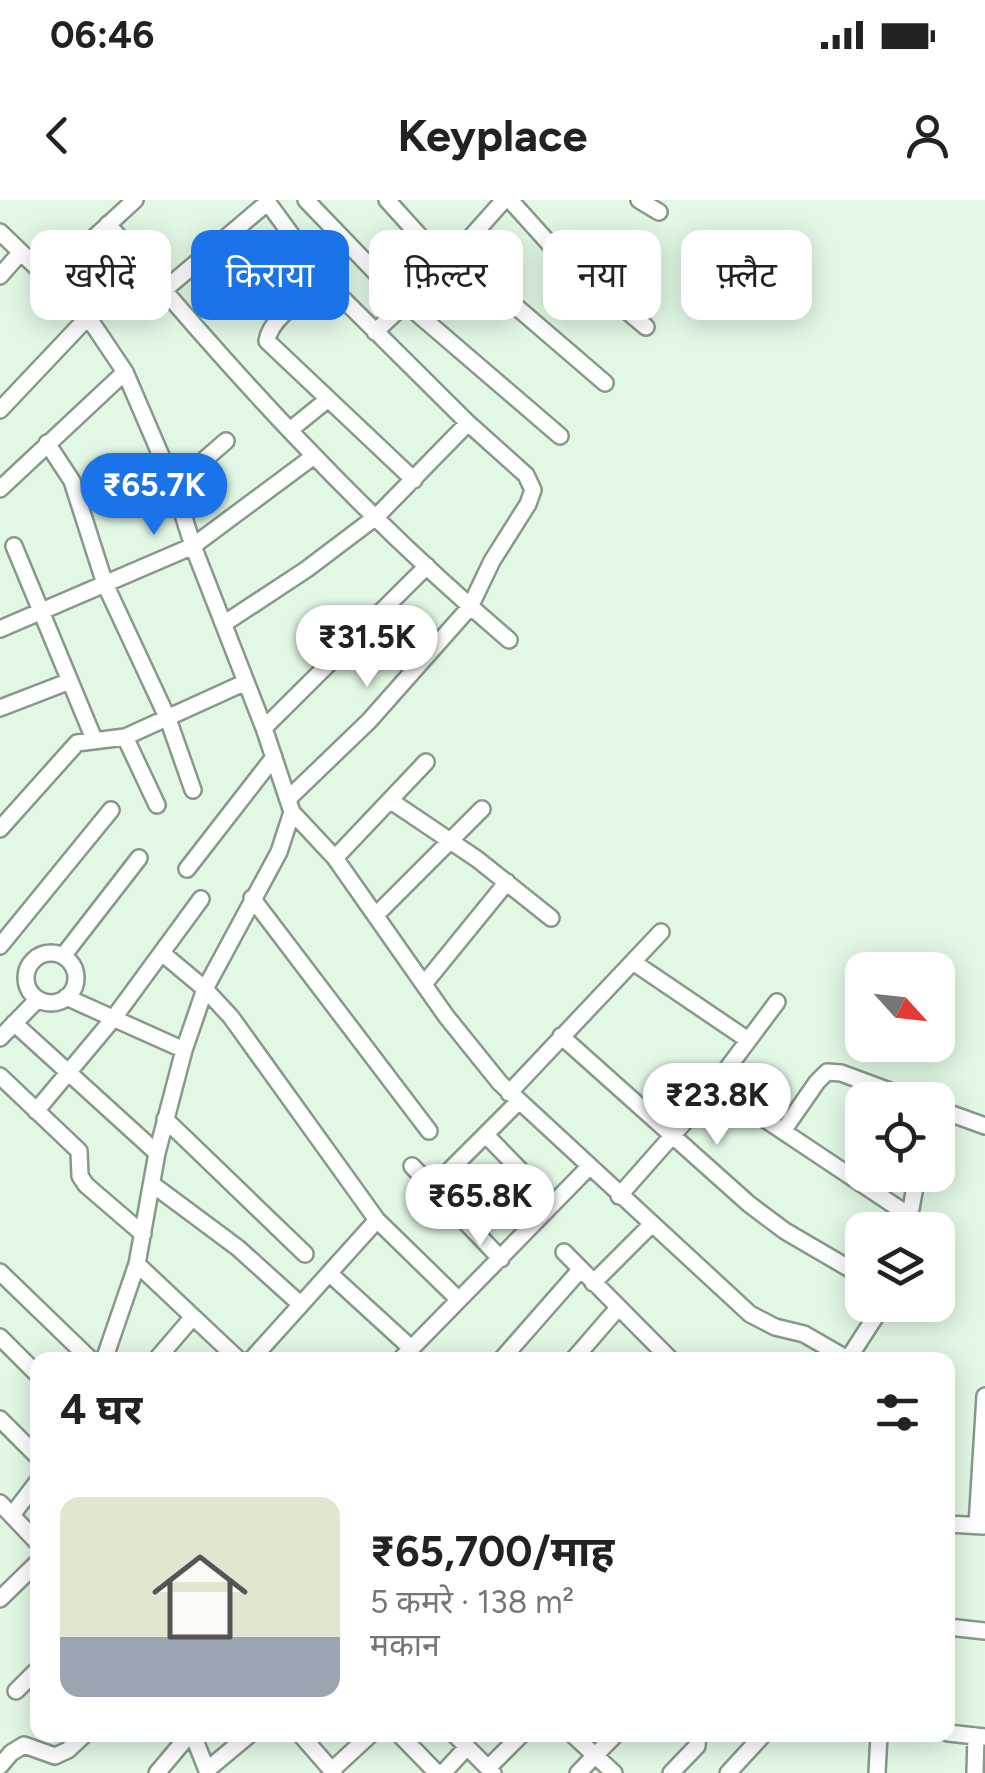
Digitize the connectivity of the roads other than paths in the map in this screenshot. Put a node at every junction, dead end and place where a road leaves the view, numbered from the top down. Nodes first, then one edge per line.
1 (135, 200) edge
2 (306, 200) edge
3 (387, 200) edge
4 (507, 200) edge
5 (639, 200) edge
6 (267, 201) edge
7 (659, 212) dead end
8 (108, 224) junction
9 (102, 230) edge
10 (113, 230) edge
11 (288, 230) edge
12 (420, 230) edge
13 (479, 230) edge
14 (0, 232) edge
15 (21, 252) junction
16 (30, 260) edge
17 (369, 266) edge
18 (0, 276) edge
19 (171, 284) edge
20 (171, 300) edge
21 (349, 305) edge
22 (523, 317) edge
23 (85, 320) edge
24 (90, 320) edge
25 (278, 320) edge
26 (388, 320) edge
27 (424, 320) edge
28 (646, 326) dead end
29 (375, 332) junction
30 (125, 372) junction
31 (606, 383) dead end
32 (327, 400) junction
33 (0, 410) edge
34 (468, 423) junction
35 (290, 430) junction
36 (560, 436) dead end
37 (226, 441) dead end
38 (47, 442) junction
39 (314, 456) junction
40 (414, 480) junction
41 (174, 486) junction
42 (0, 489) edge
43 (377, 516) junction
44 (14, 546) dead end
45 (193, 546) junction
46 (427, 566) junction
47 (106, 584) junction
48 (470, 607) junction
49 (41, 611) junction
50 (224, 623) junction
51 (0, 629) edge
52 (508, 640) dead end
53 (70, 681) junction
54 (246, 682) junction
55 (0, 708) edge
56 (168, 719) junction
57 (264, 728) junction
58 (125, 737) junction
59 (94, 739) junction
60 (274, 756) junction
61 (426, 762) dead end
62 (193, 790) dead end
63 (391, 800) junction
64 (290, 805) junction
65 (157, 806) dead end
66 (111, 810) dead end
67 (482, 810) dead end
68 (0, 829) edge
69 (448, 841) junction
70 (138, 858) dead end
71 (335, 858) junction
72 (187, 869) dead end
73 (507, 882) junction
74 (252, 898) junction
75 (202, 899) dead end
76 (376, 915) junction
77 (550, 918) dead end
78 (660, 932) dead end
79 (1, 943) edge
80 (162, 953) junction
81 (63, 956) junction
82 (31, 962) junction
83 (633, 962) junction
84 (424, 984) junction
85 (205, 988) junction
86 (66, 997) junction
87 (38, 999) junction
88 (777, 1002) dead end
89 (113, 1019) junction
90 (14, 1023) junction
91 (561, 1036) junction
92 (0, 1038) edge
93 (748, 1040) junction
94 (184, 1050) junction
95 (67, 1073) junction
96 (0, 1076) edge
97 (865, 1082) edge
98 (514, 1097) junction
99 (36, 1110) junction
100 (754, 1112) dead end
101 (955, 1115) edge
102 (166, 1120) junction
103 (985, 1126) edge
104 (784, 1131) junction
105 (429, 1132) dead end
106 (486, 1134) junction
107 (672, 1139) junction
108 (158, 1153) junction
109 (412, 1166) dead end
110 (588, 1168) junction
111 (845, 1172) edge
112 (152, 1184) junction
113 (432, 1188) junction
114 (874, 1192) edge
115 (914, 1192) edge
116 (619, 1196) junction
117 (553, 1204) junction
118 (377, 1220) junction
119 (651, 1225) junction
120 (143, 1234) junction
121 (564, 1252) dead end
122 (305, 1254) dead end
123 (501, 1259) junction
124 (137, 1264) junction
125 (845, 1266) edge
126 (580, 1270) junction
127 (0, 1272) edge
128 (329, 1274) junction
129 (593, 1283) junction
130 (459, 1300) junction
131 (300, 1304) junction
132 (618, 1308) junction
133 (192, 1318) junction
134 (872, 1322) edge
135 (0, 1338) edge
136 (83, 1352) edge
137 (107, 1352) edge
138 (163, 1352) edge
139 (229, 1352) edge
140 (258, 1352) edge
141 (405, 1352) edge
142 (407, 1352) edge
143 (508, 1352) edge
144 (580, 1352) edge
145 (661, 1352) edge
146 (834, 1352) edge
147 (853, 1352) edge
148 (30, 1367) edge
149 (985, 1396) edge
150 (0, 1419) edge
151 (30, 1450) edge
152 (30, 1491) edge
153 (0, 1502) edge
154 (12, 1516) junction
155 (955, 1524) edge
156 (981, 1525) edge
157 (30, 1533) edge
158 (30, 1570) edge
159 (0, 1599) edge
160 (955, 1628) edge
161 (985, 1631) edge
162 (30, 1678) edge
163 (16, 1691) dead end
164 (955, 1734) edge
165 (981, 1736) edge
166 (77, 1742) edge
167 (185, 1742) edge
168 (194, 1742) edge
169 (241, 1742) edge
170 (307, 1742) edge
171 (362, 1742) edge
172 (407, 1742) edge
173 (460, 1742) edge
174 (462, 1742) edge
175 (515, 1742) edge
176 (581, 1742) edge
177 (609, 1742) edge
178 (697, 1742) edge
179 (757, 1742) edge
180 (879, 1742) edge
181 (596, 1756) junction
182 (0, 1766) edge
183 (330, 1768) edge
184 (491, 1771) edge
185 (208, 1772) edge
186 (157, 1773) edge
187 (312, 1773) edge
188 (440, 1773) edge
189 (578, 1773) edge
190 (614, 1773) edge
191 (670, 1773) edge
192 (728, 1773) edge
193 (877, 1773) edge
194 (975, 1773) edge

1 - 8 street
2 - 17 street
3 - 12 street
4 - 13 street
4 - 28 street
5 - 7 street
6 - 11 street
6 - 19 street
8 - 9 street
8 - 10 street
14 - 15 street
15 - 16 street
15 - 18 street
20 - 35 street
21 - 29 street
22 - 31 street
23 - 33 street
24 - 30 street
25 - 32 street
26 - 29 street
27 - 36 street
29 - 34 street
30 - 38 street
30 - 41 street
32 - 35 street
32 - 40 street
34 - 40 street
34 - 48 street
35 - 39 street
37 - 41 street
38 - 42 street
38 - 47 street
39 - 43 street
39 - 45 street
40 - 43 street
41 - 45 street
43 - 46 street
43 - 50 street
44 - 49 street
45 - 47 street
45 - 50 street
46 - 48 street
46 - 57 street
47 - 49 street
47 - 56 street
48 - 52 street
48 - 64 street
49 - 51 street
49 - 53 street
50 - 54 street
53 - 55 street
53 - 59 street
54 - 56 street
54 - 57 street
56 - 58 street
56 - 62 street
57 - 60 street
58 - 59 street
58 - 65 street
59 - 68 street
60 - 64 street
60 - 72 street
61 - 63 street
63 - 69 street
63 - 71 street
64 - 71 street
64 - 74 street
66 - 79 street
67 - 69 street
69 - 73 street
69 - 76 street
70 - 81 street
71 - 76 street
73 - 77 street
73 - 84 street
74 - 85 street
74 - 105 street
75 - 80 street
76 - 84 street
78 - 83 street
79 - 82 street
80 - 85 street
80 - 89 street
81 - 82 street
81 - 86 street
82 - 87 street
83 - 91 street
83 - 93 street
84 - 98 street
85 - 94 street
85 - 118 street
86 - 87 street
86 - 89 street
87 - 90 street
88 - 93 street
89 - 94 street
89 - 95 street
90 - 92 street
90 - 95 street
91 - 98 street
91 - 107 street
93 - 107 street
94 - 102 street
95 - 99 street
95 - 108 street
96 - 99 street
97 - 104 street
98 - 106 street
98 - 110 street
99 - 120 street
100 - 104 street
101 - 103 street
102 - 108 street
102 - 122 street
104 - 111 street
106 - 113 street
106 - 117 street
107 - 116 street
107 - 125 street
108 - 112 street
109 - 113 street
110 - 116 street
110 - 117 street
112 - 120 street
112 - 131 street
113 - 123 street
114 - 115 street
116 - 119 street
117 - 123 street
118 - 128 street
118 - 130 street
119 - 129 street
119 - 146 street
120 - 124 street
121 - 126 street
123 - 130 street
124 - 133 street
124 - 137 street
126 - 129 street
126 - 143 street
127 - 136 street
128 - 131 street
128 - 141 street
129 - 132 street
130 - 142 street
131 - 140 street
132 - 144 street
132 - 145 street
133 - 138 street
133 - 139 street
134 - 147 street
135 - 148 street
149 - 156 street
150 - 151 street
152 - 154 street
153 - 154 street
154 - 157 street
155 - 156 street
158 - 159 street
160 - 161 street
162 - 163 street
164 - 165 street
165 - 194 street
166 - 182 street
167 - 186 street
168 - 185 street
169 - 185 street
170 - 183 street
171 - 183 street
172 - 188 street
173 - 188 street
174 - 184 street
175 - 184 street
176 - 181 street
177 - 181 street
178 - 191 street
179 - 192 street
180 - 193 street
181 - 189 street
181 - 190 street
183 - 187 street

